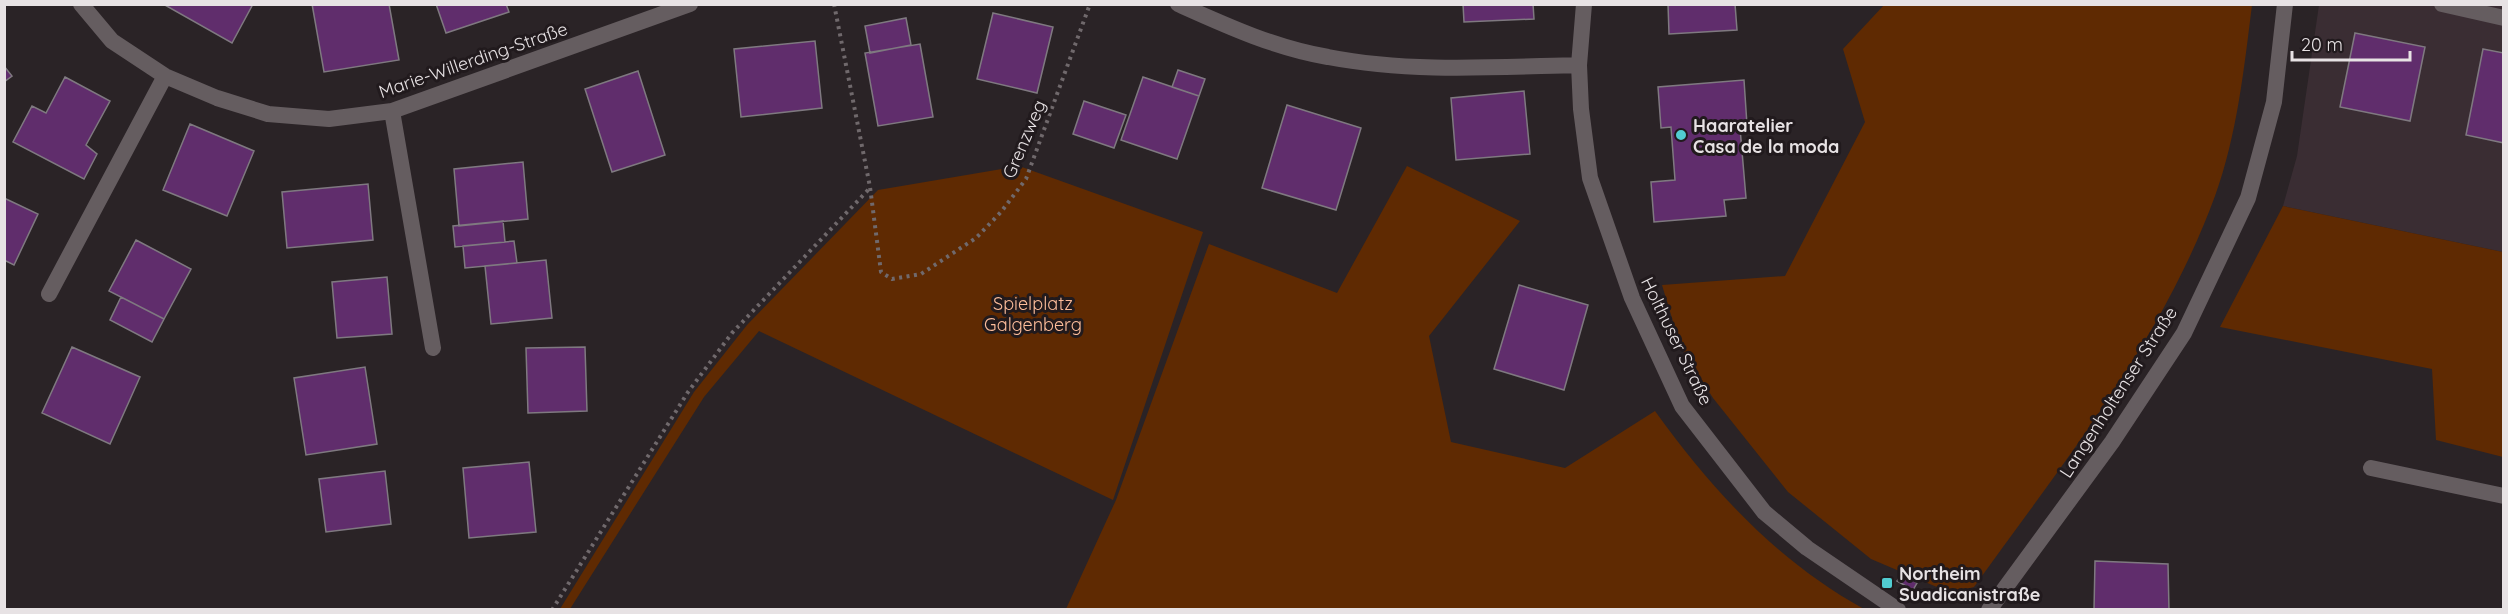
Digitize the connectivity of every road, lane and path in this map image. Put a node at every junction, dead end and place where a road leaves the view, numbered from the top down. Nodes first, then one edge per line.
1 (81, 4) edge
2 (690, 4) edge
3 (834, 4) edge
4 (1090, 4) edge
5 (1178, 4) edge
6 (1584, 4) edge
7 (2286, 4) edge
8 (2442, 4) edge
9 (2504, 18) edge
10 (1580, 65) junction
11 (165, 76) junction
12 (392, 111) junction
13 (870, 188) junction
14 (49, 294) dead end
15 (433, 348) dead end
16 (2371, 468) dead end
17 (2504, 496) edge
18 (552, 609) edge
19 (1898, 609) edge
20 (1989, 609) edge

1 - 11 street, Marie-Willerding-Straße
2 - 12 street, Marie-Willerding-Straße
3 - 13 path
4 - 13 path, Grenzweg
5 - 10 street
6 - 10 street, Holthuser Straße
7 - 20 street, Langenholtenser Straße
8 - 9 street
10 - 19 street, Holthuser Straße
11 - 12 street, Marie-Willerding-Straße
11 - 14 street
12 - 15 street
13 - 18 path
16 - 17 street

